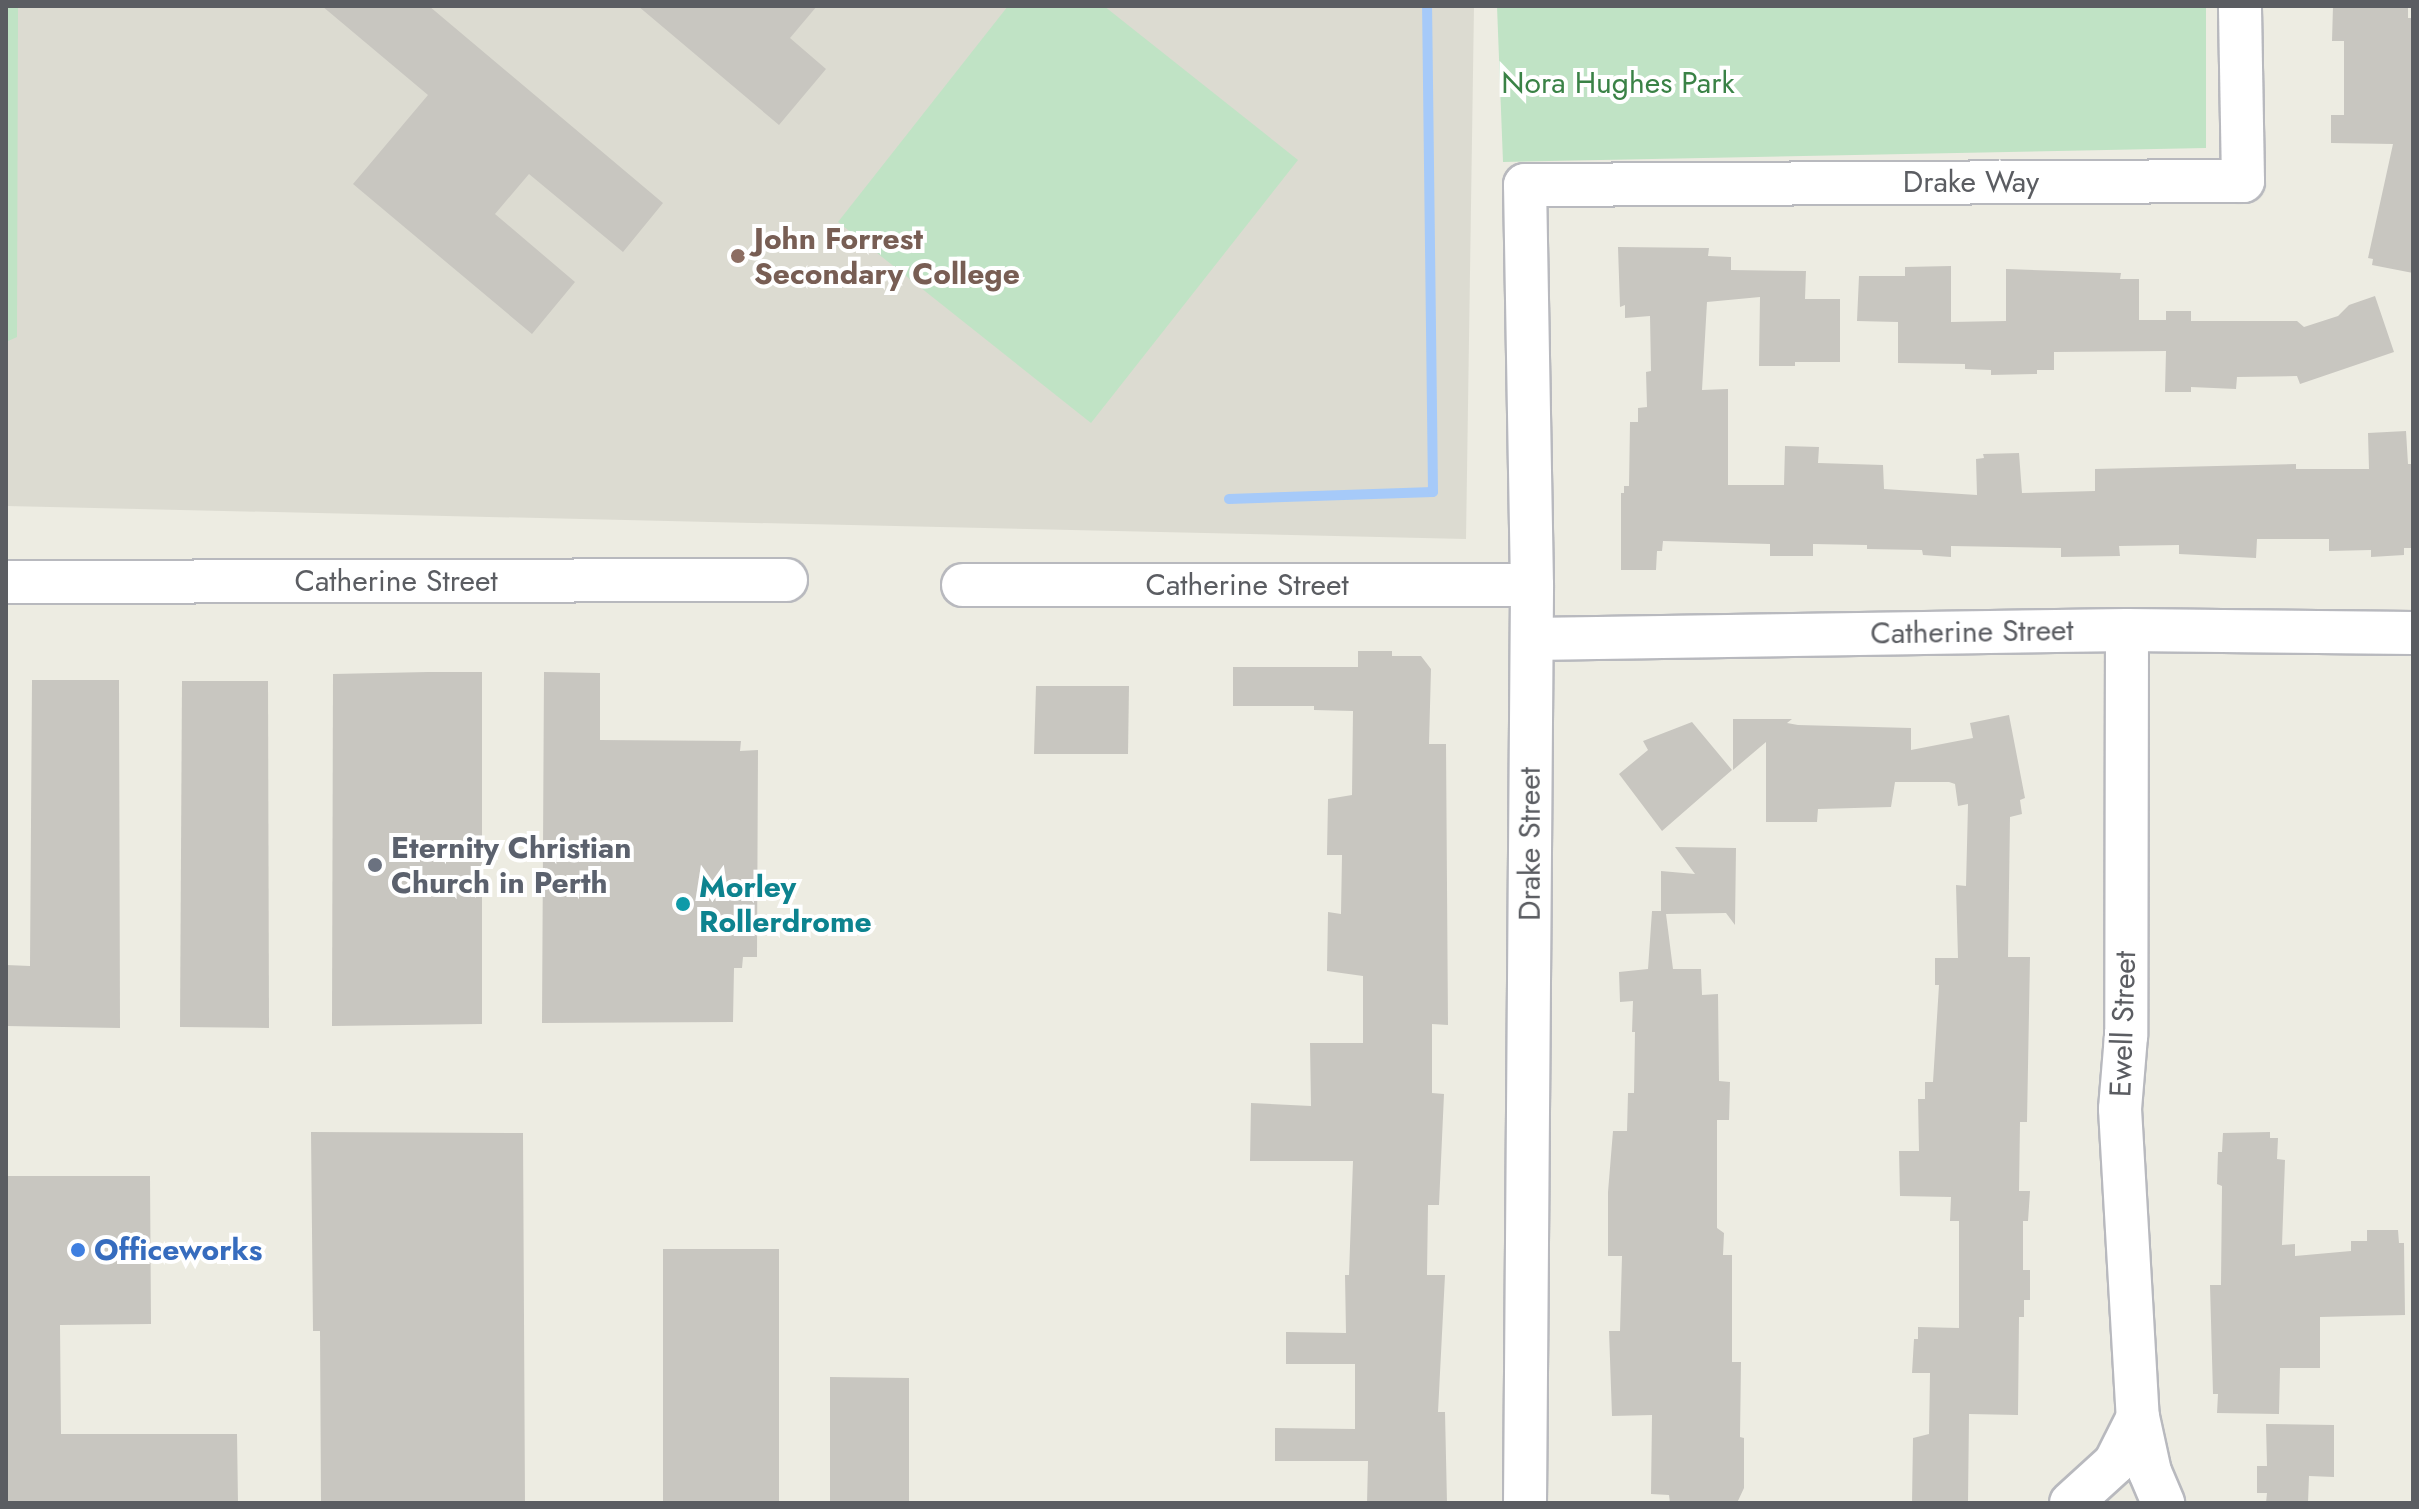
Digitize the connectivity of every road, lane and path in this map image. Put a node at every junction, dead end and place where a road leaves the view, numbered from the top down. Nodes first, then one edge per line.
1 (2240, 6) edge
2 (1525, 185) joint
3 (786, 580) dead end
4 (6, 582) edge
5 (963, 585) dead end
6 (1532, 585) junction
7 (2127, 630) junction
8 (2413, 633) edge
9 (1532, 639) junction
10 (2138, 1417) junction
11 (1525, 1503) edge
12 (2071, 1503) edge
13 (2163, 1503) edge

1 - 2 street, Drake Way
2 - 6 street, Drake Street
3 - 4 street, Catherine Street
5 - 6 street, Catherine Street
6 - 9 street, Drake Street
7 - 8 street, Catherine Street
7 - 9 street, Catherine Street
7 - 10 street, Ewell Street
9 - 11 street, Drake Street
10 - 12 street, Ewell Street
10 - 13 street, Ewell Street

